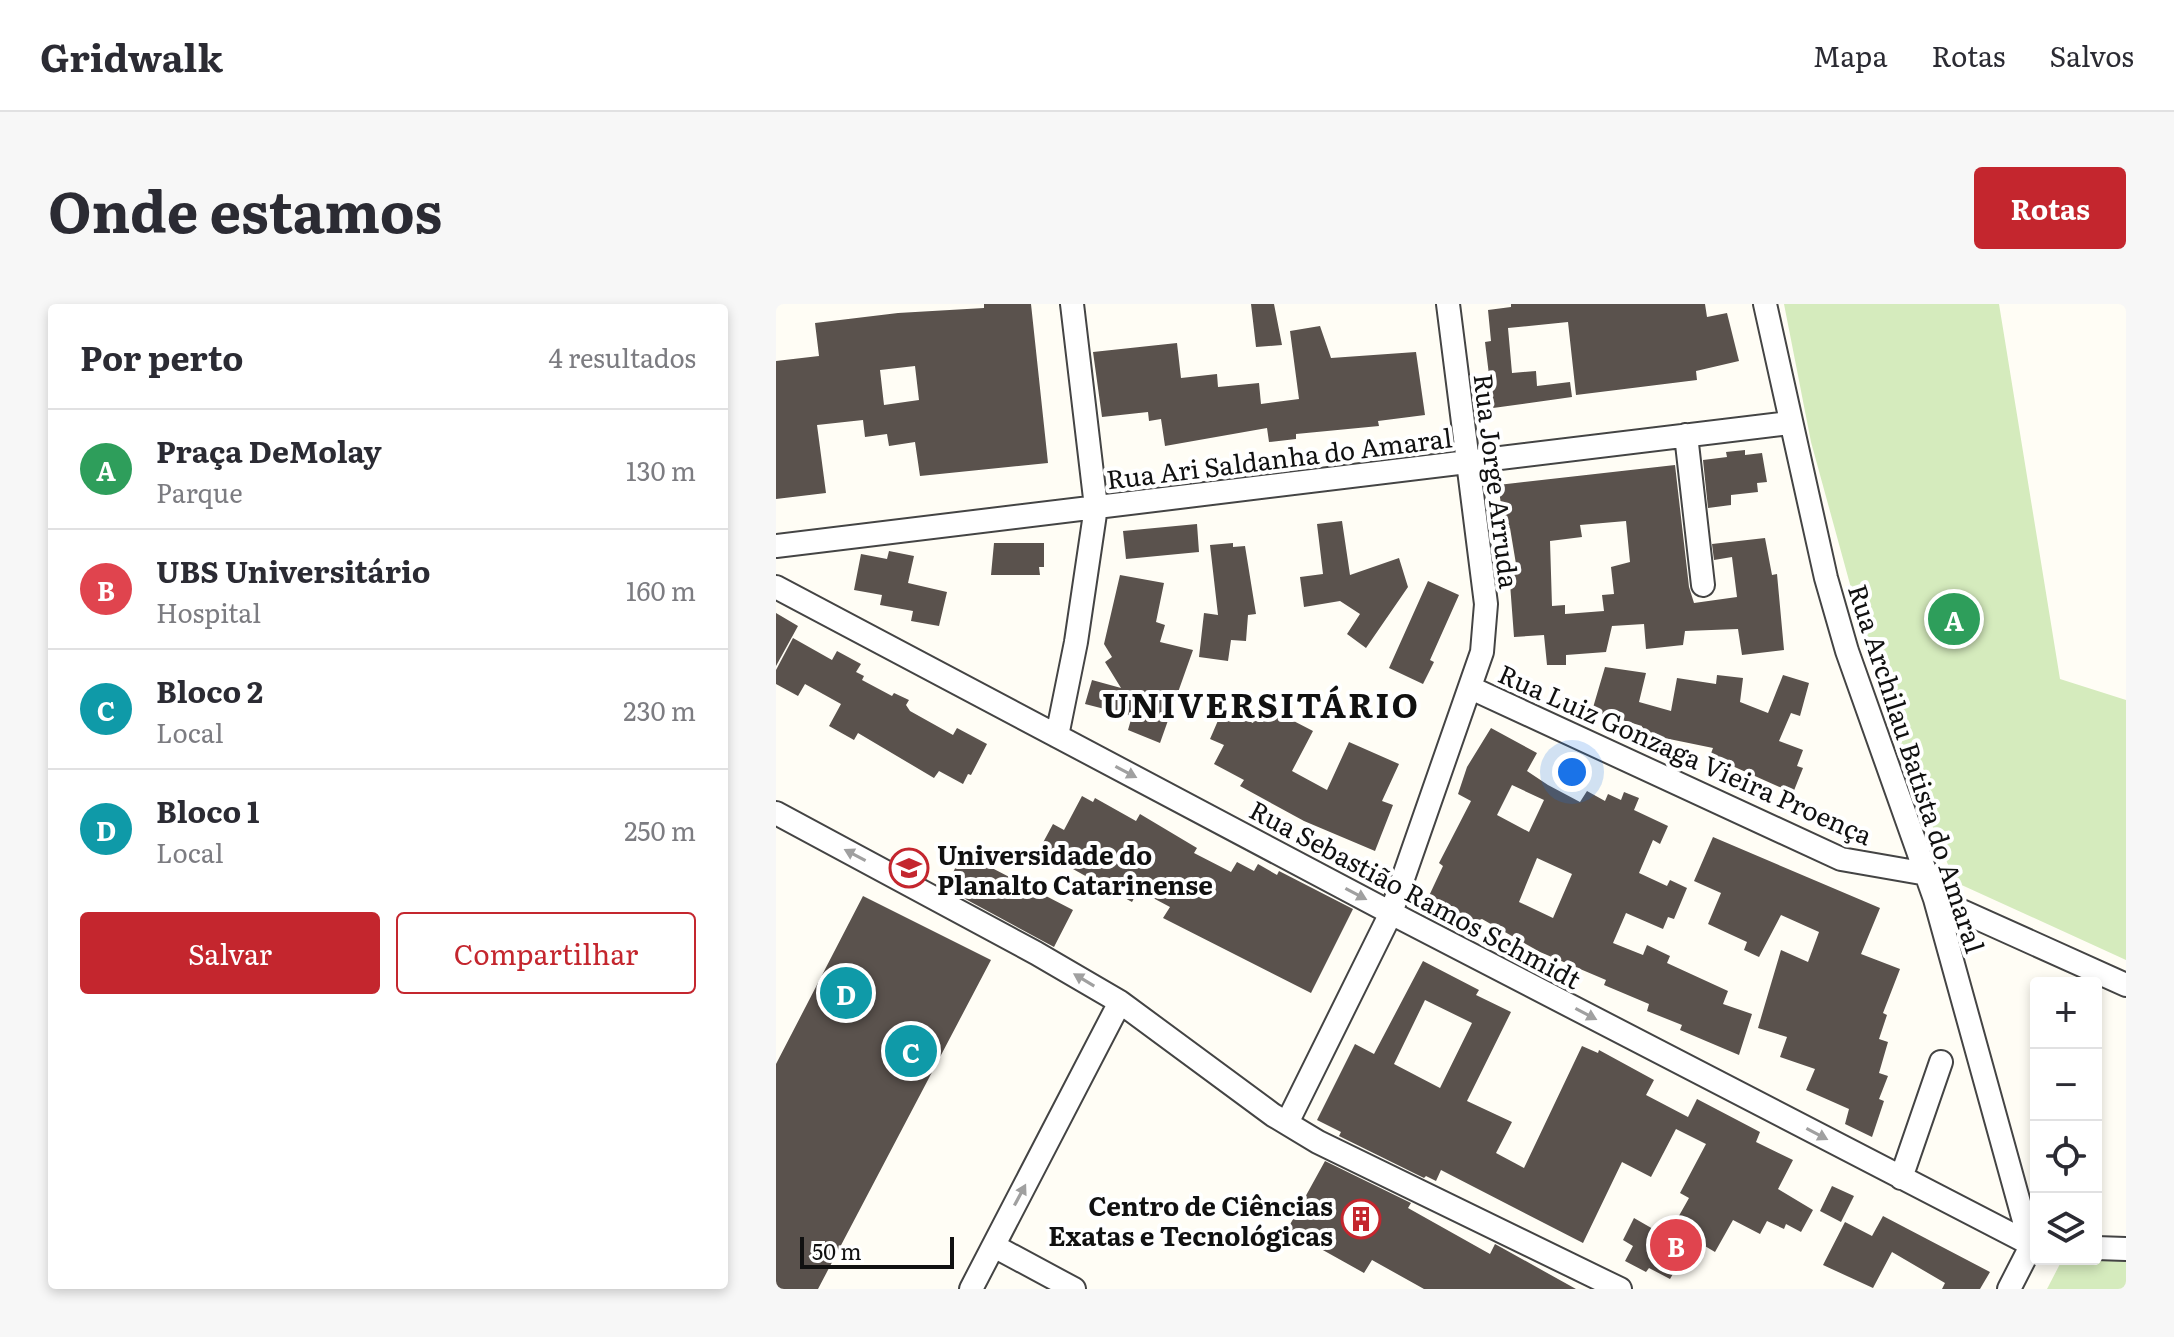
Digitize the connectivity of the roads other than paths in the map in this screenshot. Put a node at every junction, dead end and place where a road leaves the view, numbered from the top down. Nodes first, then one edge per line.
1 (1072, 304) edge
2 (1448, 304) edge
3 (1765, 304) edge
4 (1789, 423) junction
5 (1686, 435) junction
6 (1468, 462) junction
7 (1096, 507) junction
8 (776, 546) edge
9 (1703, 585) dead end
10 (776, 587) edge
11 (1471, 688) junction
12 (1057, 736) junction
13 (776, 813) edge
14 (1927, 874) junction
15 (1935, 899) junction
16 (1391, 913) junction
17 (2126, 985) edge
18 (1120, 1002) junction
19 (1941, 1062) dead end
20 (1287, 1123) junction
21 (1901, 1178) junction
22 (2030, 1232) edge
23 (2030, 1244) edge
24 (994, 1246) junction
25 (2102, 1248) edge
26 (2126, 1249) edge
27 (2030, 1253) edge
28 (971, 1289) edge
29 (1074, 1289) edge
30 (1620, 1289) edge
31 (2009, 1289) edge

1 - 7 street
2 - 6 street, Rua Jorge Arruda
3 - 4 street, Rua Archilau Batista do Amaral
4 - 5 street, Rua Ari Saldanha do Amaral
4 - 14 street, Rua Archilau Batista do Amaral
5 - 6 street, Rua Ari Saldanha do Amaral
5 - 9 street
6 - 7 street, Rua Ari Saldanha do Amaral
6 - 11 street, Rua Jorge Arruda
7 - 8 street, Rua Ari Saldanha do Amaral
7 - 12 street
10 - 12 street, Rua Sebastião Ramos Schmidt
11 - 14 street, Rua Luiz Gonzaga Vieira Proença
11 - 16 street, Rua Jorge Arruda
12 -> 16 street, Rua Sebastião Ramos Schmidt
18 -> 13 street
14 - 15 street, Rua Archilau Batista do Amaral
15 - 17 street
15 - 22 street, Rua Archilau Batista do Amaral
16 - 20 street, Rua Jorge Arruda
16 -> 21 street, Rua Sebastião Ramos Schmidt
18 - 20 street
24 -> 18 street
19 - 21 street
20 - 30 street
21 - 23 street, Rua Sebastião Ramos Schmidt
24 - 28 street
24 - 29 street
25 - 26 street
27 - 31 street

